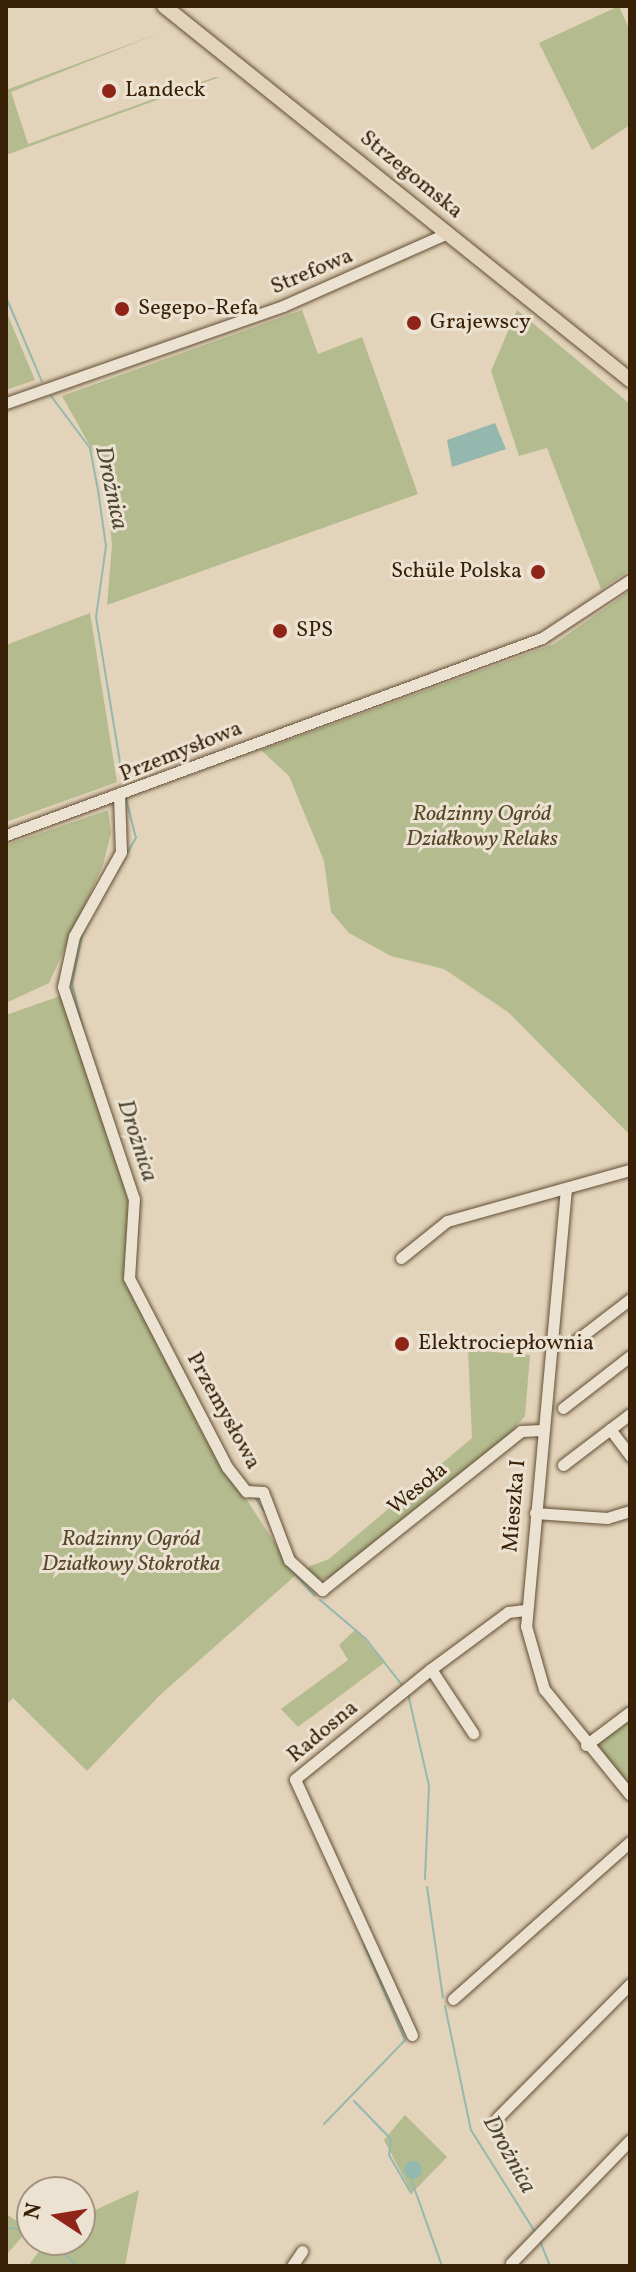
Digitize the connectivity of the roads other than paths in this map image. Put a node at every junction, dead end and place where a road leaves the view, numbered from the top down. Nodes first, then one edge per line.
1 (164, 6) edge
2 (448, 233) junction
3 (630, 380) edge
4 (6, 403) edge
5 (630, 580) edge
6 (119, 795) junction
7 (6, 835) edge
8 (630, 1170) edge
9 (566, 1188) junction
10 (401, 1258) dead end
11 (630, 1299) edge
12 (574, 1342) dead end
13 (630, 1356) edge
14 (563, 1408) dead end
15 (630, 1414) edge
16 (610, 1429) junction
17 (542, 1430) junction
18 (630, 1456) edge
19 (563, 1465) dead end
20 (630, 1511) edge
21 (535, 1513) junction
22 (322, 1590) joint
23 (525, 1610) junction
24 (431, 1669) junction
25 (630, 1712) edge
26 (473, 1733) dead end
27 (586, 1745) junction
28 (630, 1795) edge
29 (630, 1842) edge
30 (630, 1984) edge
31 (453, 1999) dead end
32 (412, 2035) dead end
33 (497, 2118) dead end
34 (630, 2140) edge
35 (302, 2251) dead end
36 (511, 2263) dead end
37 (292, 2266) edge

1 - 2 main road, Strzegomska
2 - 3 main road, Strzegomska
2 - 4 street, Strefowa
5 - 6 street, Przemysłowa
6 - 7 street
6 - 22 street, Przemysłowa
8 - 9 street
9 - 10 street
9 - 17 street, Mieszka I
11 - 12 street
13 - 14 street
15 - 16 street
16 - 18 street
16 - 19 street
17 - 21 street, Mieszka I
17 - 22 street, Wesoła
20 - 21 street
21 - 23 street, Mieszka I
23 - 24 street, Radosna
23 - 27 street, Mieszka I
24 - 26 street
24 - 32 street, Radosna
25 - 27 street
27 - 28 street, Mieszka I
29 - 31 street
30 - 33 street
34 - 36 street
35 - 37 street

